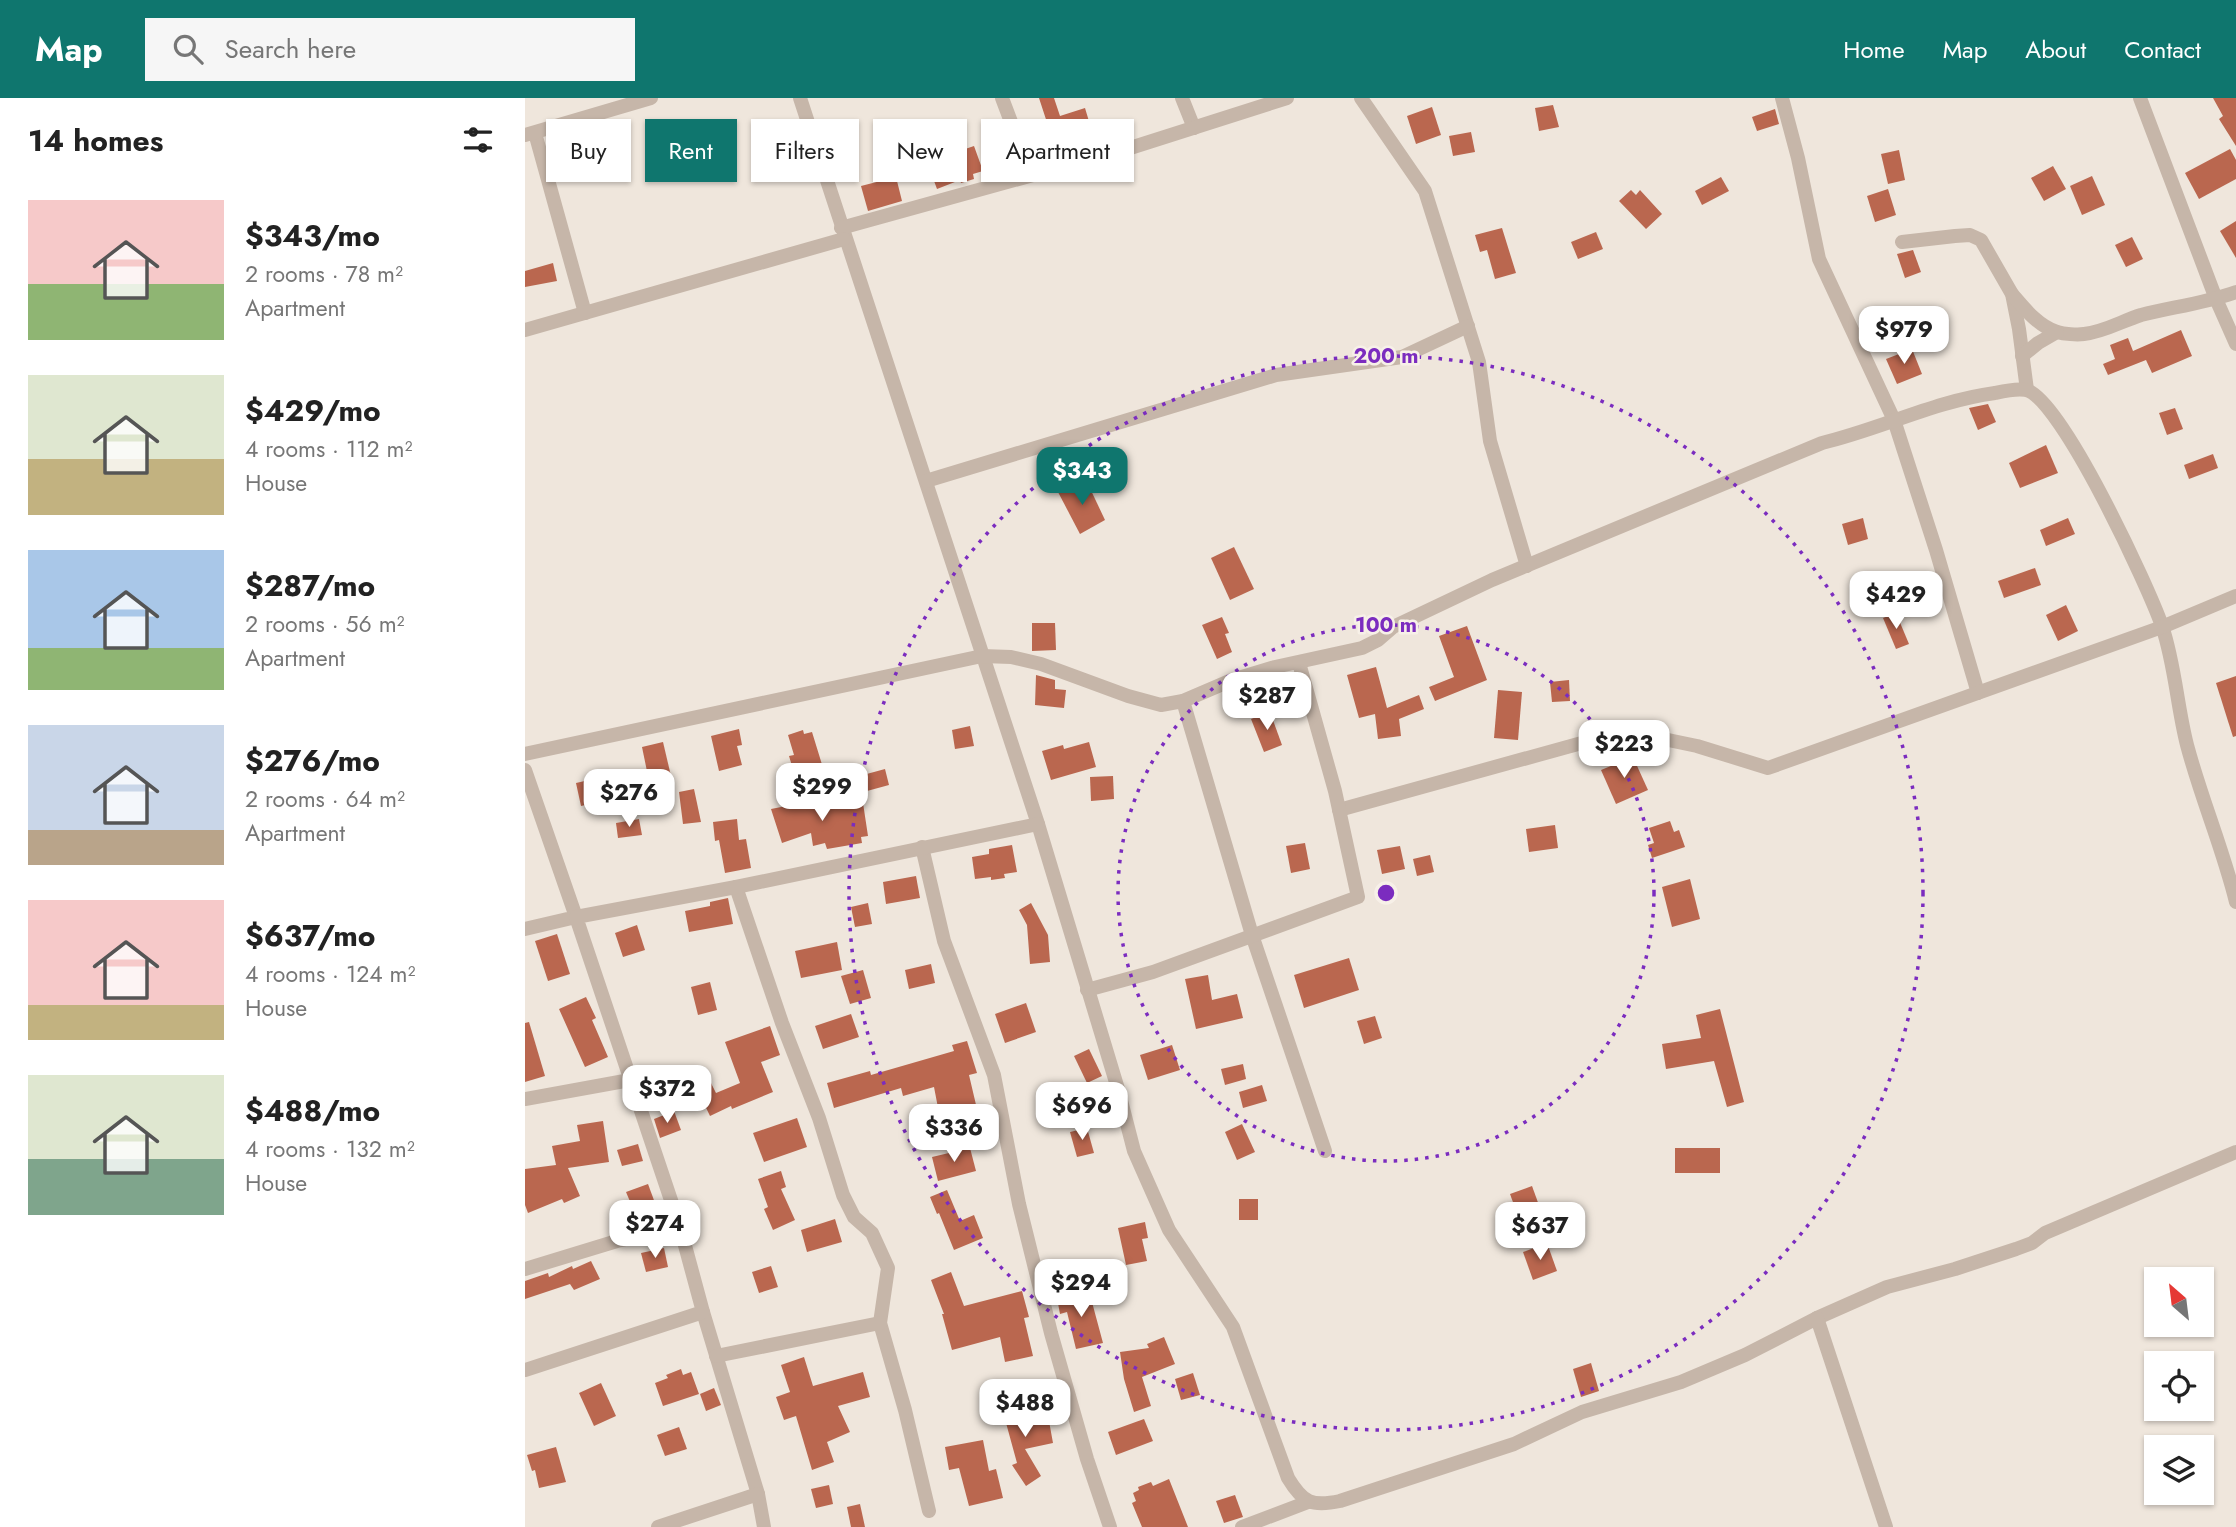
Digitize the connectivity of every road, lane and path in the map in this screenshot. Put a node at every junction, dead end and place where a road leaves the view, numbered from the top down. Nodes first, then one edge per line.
1 (651, 98) edge
2 (800, 98) edge
3 (1002, 98) edge
4 (1182, 98) edge
5 (1287, 98) edge
6 (1361, 98) edge
7 (1782, 98) edge
8 (2140, 98) edge
9 (1010, 119) edge
10 (1194, 128) junction
11 (530, 134) edge
12 (1134, 145) edge
13 (1008, 182) edge
14 (843, 233) junction
15 (1902, 242) dead end
16 (2236, 292) edge
17 (2012, 294) junction
18 (2216, 299) junction
19 (585, 313) junction
20 (1468, 326) junction
21 (525, 330) edge
22 (2057, 332) junction
23 (2236, 344) edge
24 (2022, 356) junction
25 (2027, 390) junction
26 (1894, 420) junction
27 (926, 481) junction
28 (1527, 566) junction
29 (2236, 596) edge
30 (2162, 627) junction
31 (982, 656) junction
32 (1299, 663) junction
33 (1978, 693) junction
34 (1183, 701) junction
35 (525, 754) edge
36 (525, 770) edge
37 (1339, 810) junction
38 (1038, 824) junction
39 (922, 847) junction
40 (736, 887) junction
41 (2236, 902) edge
42 (576, 917) junction
43 (525, 929) edge
44 (1252, 934) junction
45 (1087, 990) junction
46 (630, 1080) junction
47 (525, 1100) edge
48 (1325, 1151) dead end
49 (2236, 1152) edge
50 (680, 1227) junction
51 (525, 1269) edge
52 (702, 1312) junction
53 (1817, 1318) junction
54 (880, 1323) junction
55 (716, 1356) junction
56 (525, 1370) edge
57 (758, 1494) junction
58 (1308, 1502) junction
59 (929, 1511) dead end
60 (658, 1527) edge
61 (764, 1527) edge
62 (1110, 1527) edge
63 (1242, 1527) edge
64 (1886, 1527) edge

1 - 11 street
2 - 14 street
3 - 9 street
4 - 10 street
5 - 10 street
6 - 20 street
7 - 26 street
8 - 18 street
10 - 12 street
11 - 19 street
13 - 14 street
14 - 19 street
14 - 27 street
15 - 17 street
16 - 18 street
17 - 22 street
17 - 24 street
18 - 22 street
18 - 23 street
19 - 21 street
20 - 27 street
20 - 28 street
22 - 24 street
24 - 25 street
25 - 26 street
25 - 30 street
26 - 28 street
26 - 33 street
27 - 31 street
28 - 32 street
29 - 30 street
30 - 33 street
30 - 41 street
31 - 34 street
31 - 35 street
31 - 38 street
32 - 34 street
32 - 37 street
33 - 37 street
34 - 44 street
36 - 42 street
37 - 44 street
38 - 39 street
38 - 45 street
39 - 40 street
39 - 62 street
40 - 42 street
40 - 54 street
42 - 43 street
42 - 46 street
44 - 45 street
44 - 48 street
45 - 58 street
46 - 47 street
46 - 50 street
49 - 53 street
50 - 51 street
50 - 52 street
52 - 55 street
52 - 56 street
53 - 58 street
53 - 64 street
54 - 55 street
54 - 59 street
55 - 57 street
57 - 60 street
57 - 61 street
58 - 63 street

